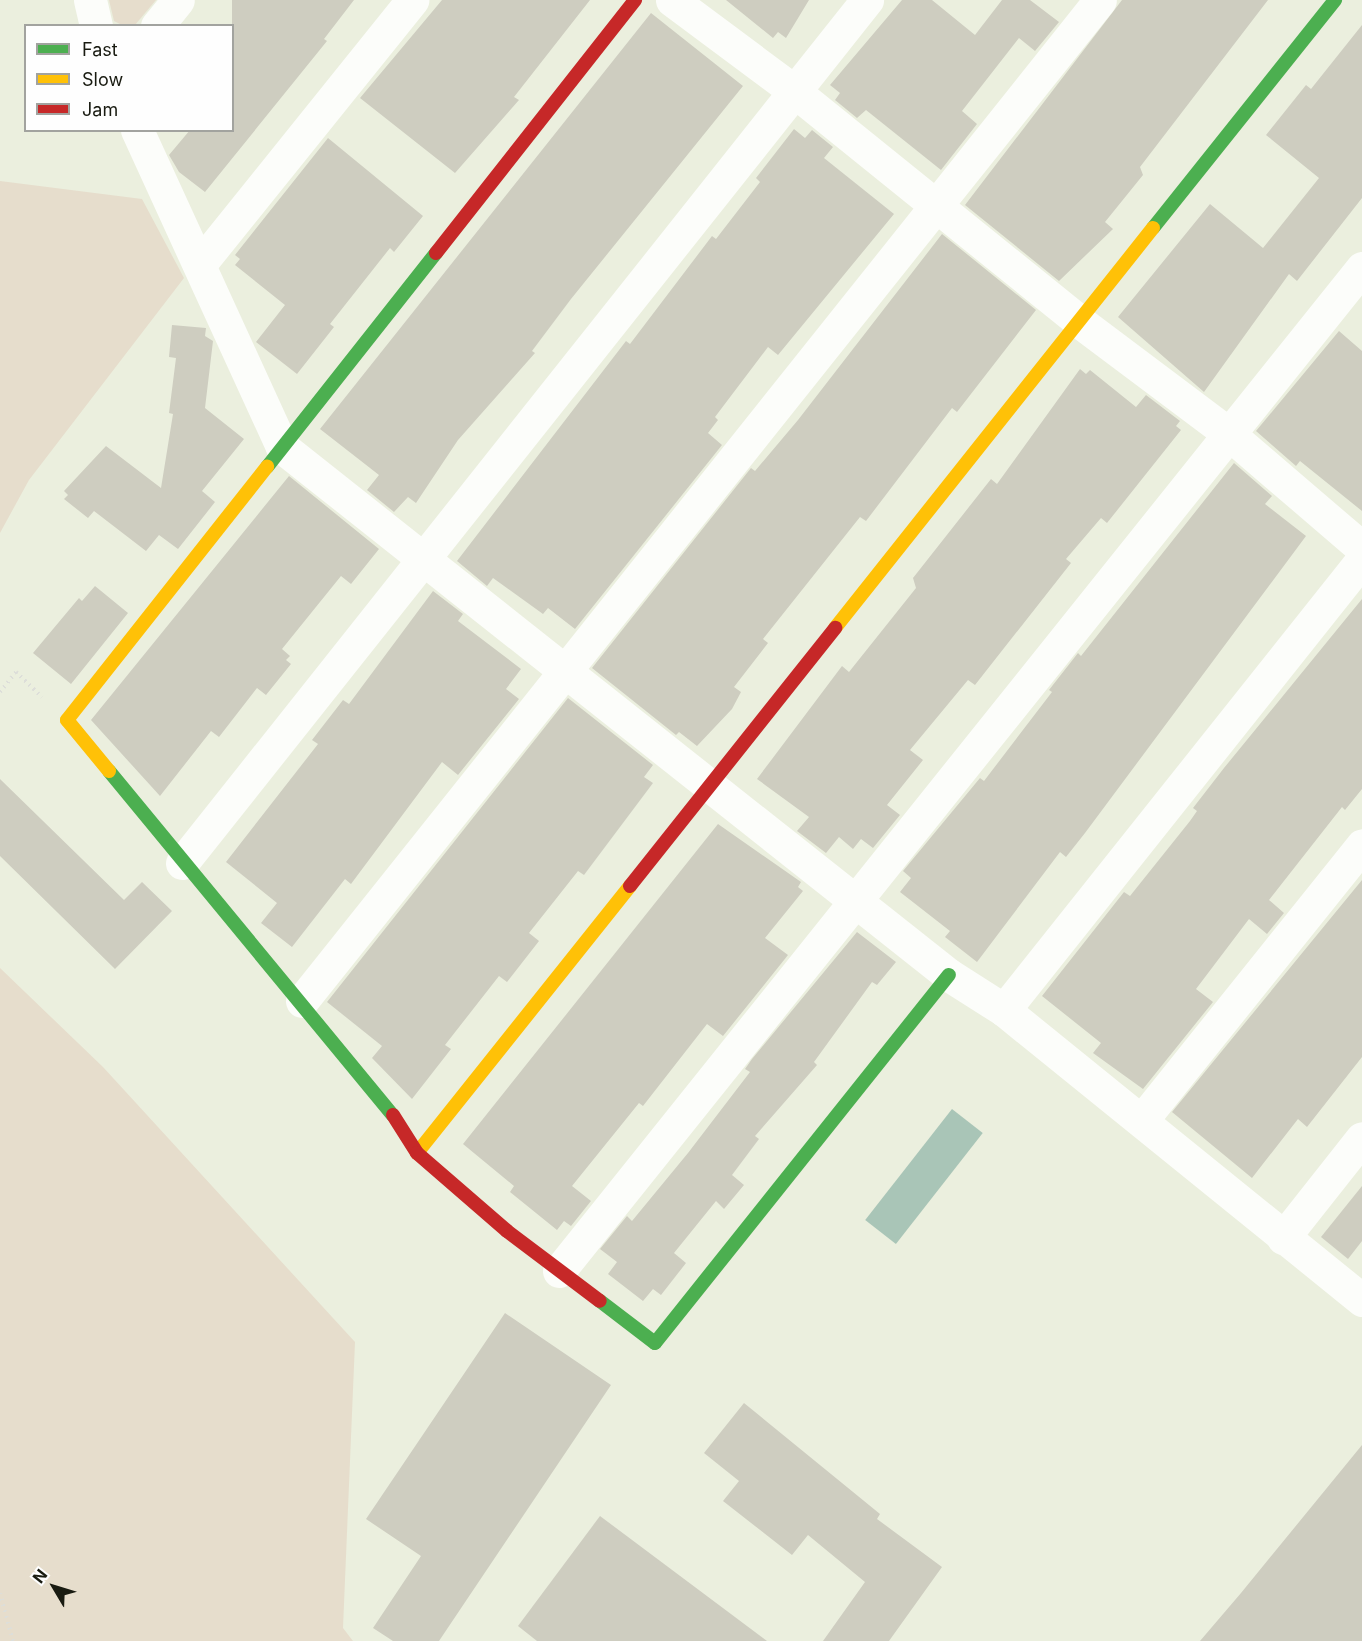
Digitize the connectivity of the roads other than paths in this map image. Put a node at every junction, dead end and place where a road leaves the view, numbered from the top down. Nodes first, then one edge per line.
1 (90, 0) edge
2 (178, 0) edge
3 (412, 0) edge
4 (635, 0) edge
5 (672, 0) edge
6 (867, 0) edge
7 (1100, 0) edge
8 (1335, 0) edge
9 (96, 24) edge
10 (159, 24) edge
11 (794, 91) junction
12 (138, 132) edge
13 (934, 208) junction
14 (200, 264) junction
15 (1362, 268) edge
16 (1080, 322) junction
17 (1229, 434) junction
18 (282, 447) junction
19 (1362, 548) edge
20 (426, 558) junction
21 (1362, 560) edge
22 (567, 669) junction
23 (711, 782) junction
24 (1362, 845) edge
25 (182, 863) junction
26 (857, 901) junction
27 (949, 975) junction
28 (302, 1001) junction
29 (1004, 1010) junction
30 (1142, 1120) junction
31 (1362, 1138) edge
32 (417, 1154) junction
33 (1283, 1238) junction
34 (559, 1271) junction
35 (1362, 1300) edge

1 - 9 street
2 - 10 street
3 - 14 street
4 - 18 street
5 - 11 street
6 - 11 street
7 - 13 street
8 - 16 street
11 - 13 street
11 - 20 street
12 - 14 street
13 - 16 street
13 - 22 street
14 - 18 street
15 - 17 street
16 - 17 street
16 - 23 street
17 - 19 street
17 - 26 street
18 - 20 street
18 - 25 street
20 - 22 street
20 - 25 street
21 - 29 street
22 - 23 street
22 - 28 street
23 - 26 street
23 - 32 street
24 - 30 street
25 - 28 street
26 - 27 street
26 - 34 street
27 - 29 street
27 - 34 street
28 - 32 street
29 - 30 street
30 - 33 street
31 - 33 street
32 - 34 street
33 - 35 street

